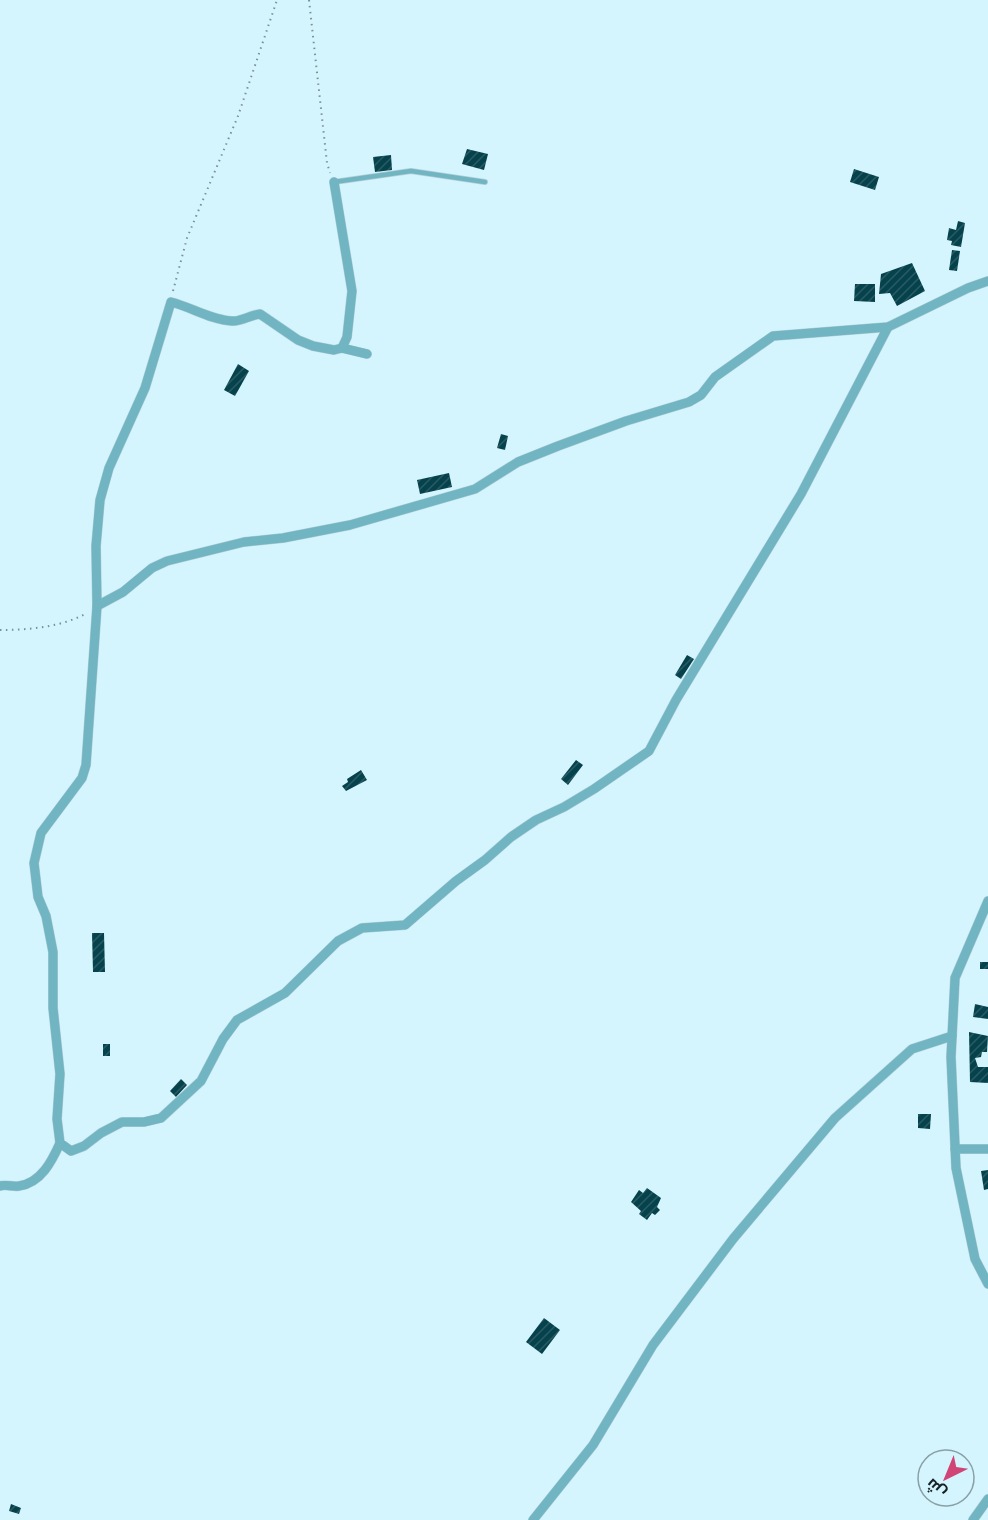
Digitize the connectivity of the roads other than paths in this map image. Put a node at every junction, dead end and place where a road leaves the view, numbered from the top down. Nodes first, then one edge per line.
1 (334, 182) joint
2 (485, 182) dead end
3 (988, 281) edge
4 (888, 327) junction
5 (342, 348) junction
6 (367, 354) dead end
7 (97, 606) junction
8 (988, 901) edge
9 (985, 915) edge
10 (952, 1036) junction
11 (60, 1143) junction
12 (955, 1149) junction
13 (988, 1149) edge
14 (0, 1186) edge
15 (988, 1284) edge
16 (988, 1499) edge
17 (532, 1520) edge
18 (973, 1520) edge

1 - 2 lane
1 - 5 street
3 - 4 street
4 - 7 street
4 - 11 street
5 - 6 street
5 - 7 street
7 - 11 street
8 - 9 street
9 - 10 street
10 - 12 street
10 - 17 street
11 - 14 street
12 - 13 street
12 - 15 street
16 - 18 street

